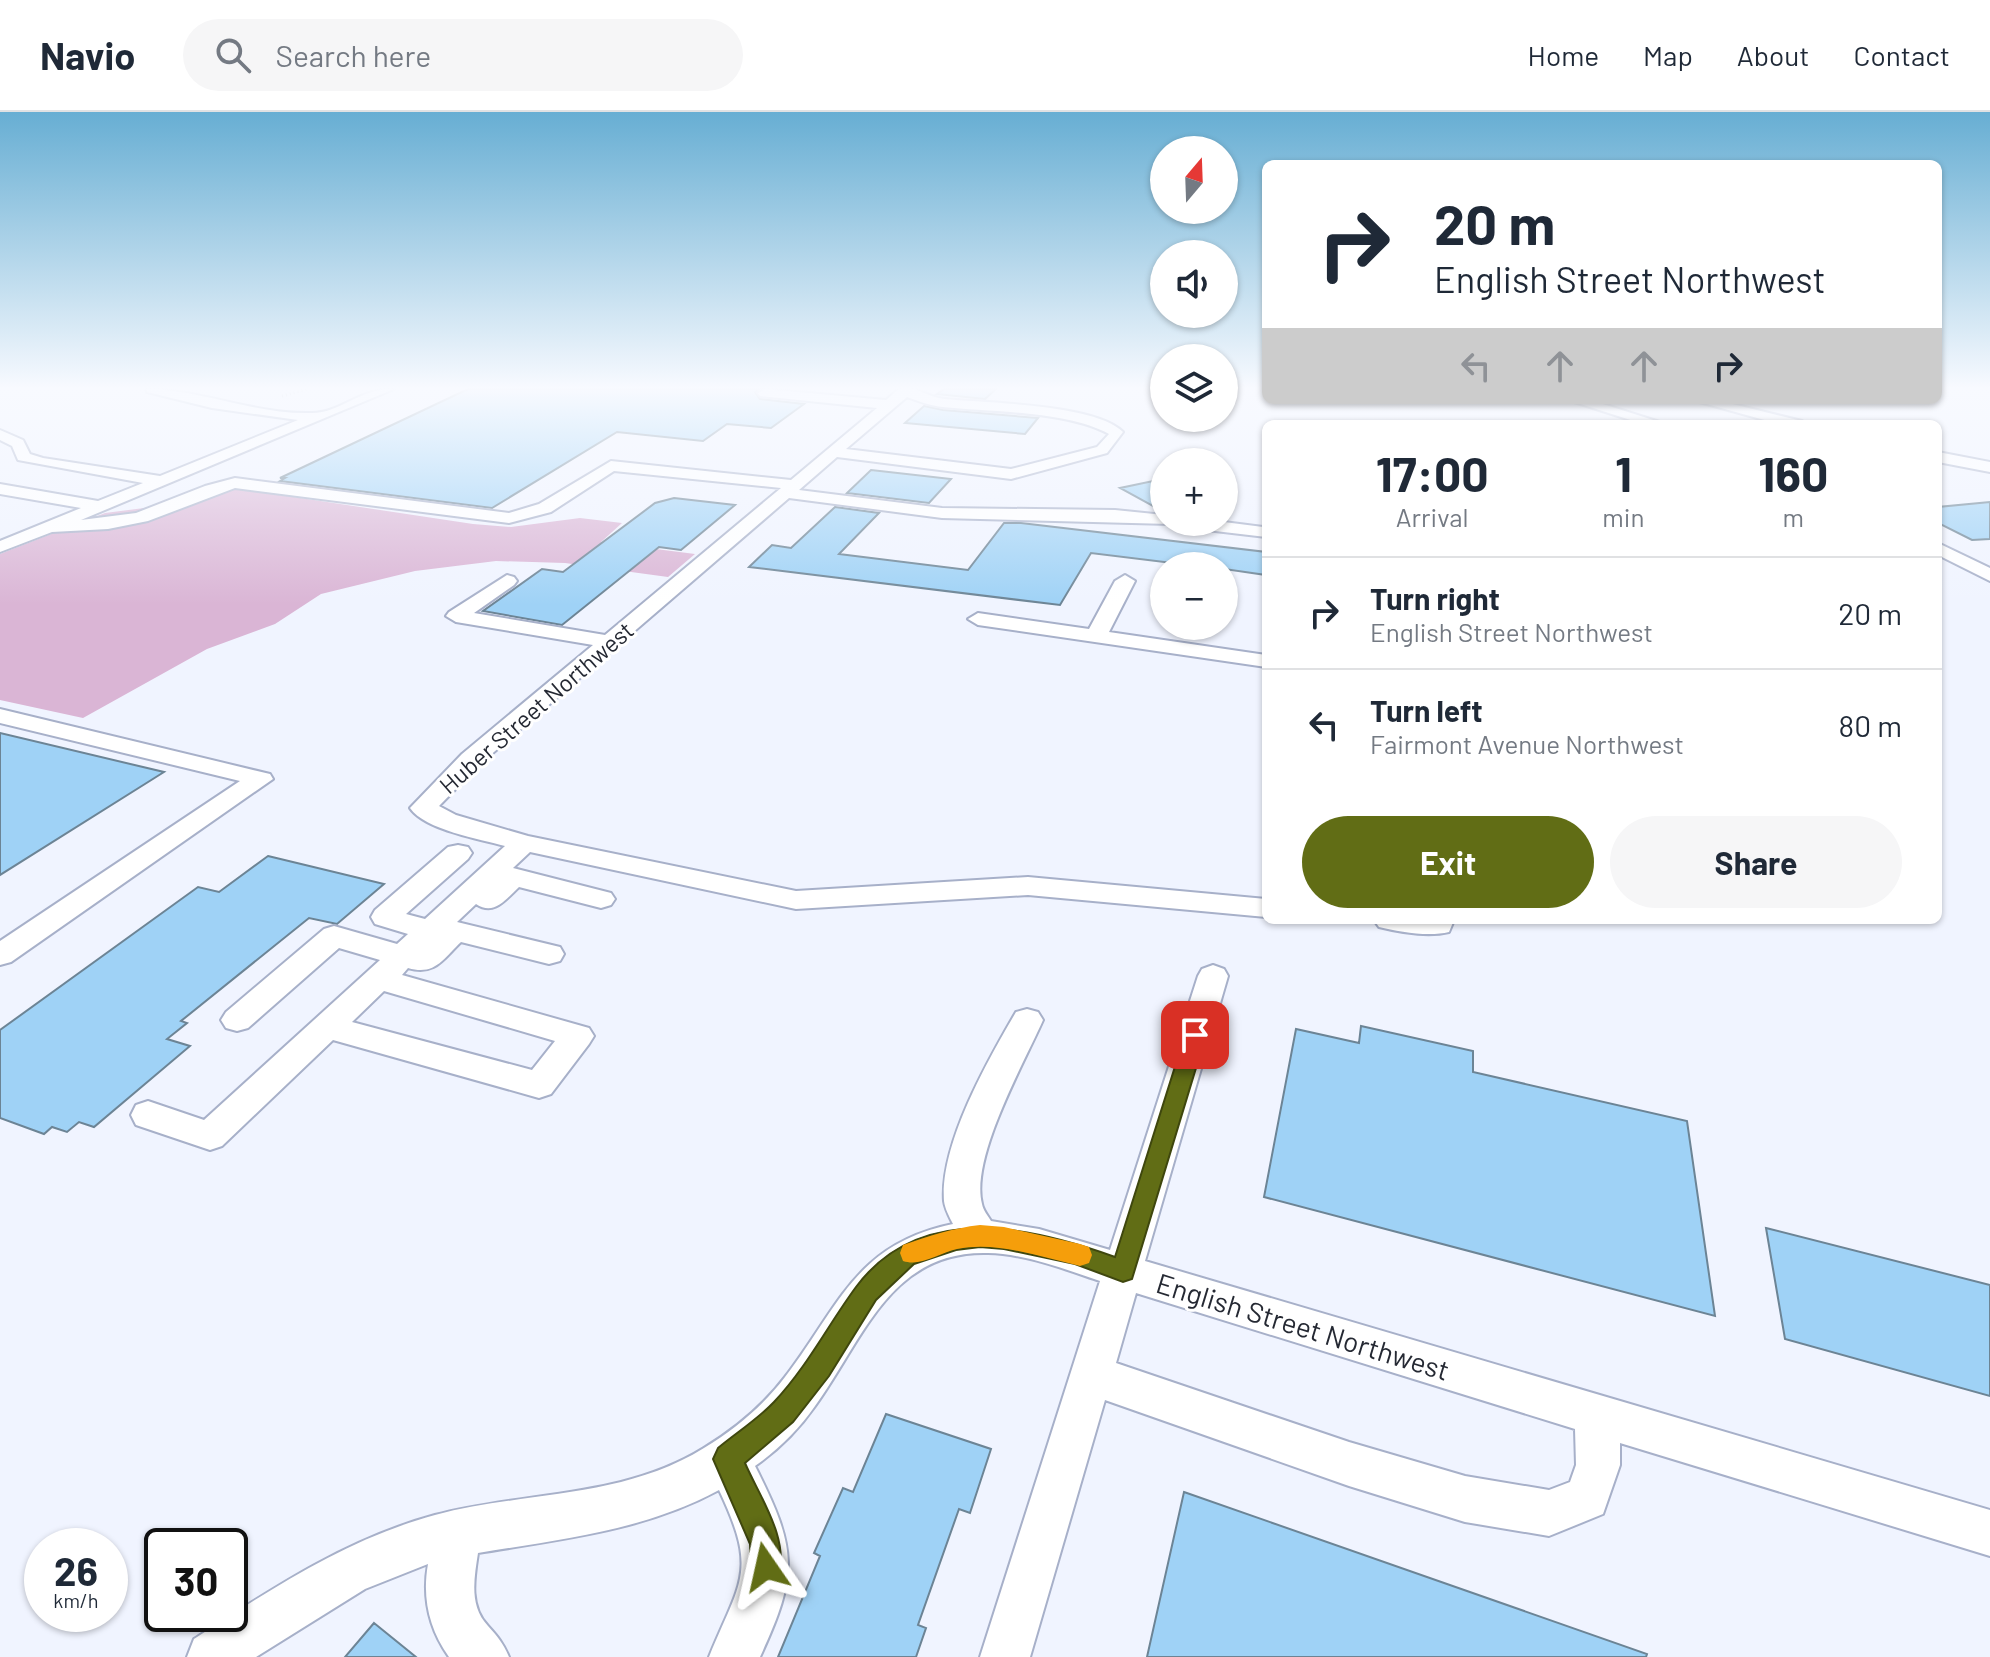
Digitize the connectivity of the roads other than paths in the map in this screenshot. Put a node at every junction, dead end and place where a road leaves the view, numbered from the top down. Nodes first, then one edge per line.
1 (38, 461) edge
2 (210, 461) edge
3 (823, 461) edge
4 (907, 461) edge
5 (1060, 461) edge
6 (1959, 461) edge
7 (1990, 467) edge
8 (162, 481) junction
9 (0, 489) edge
10 (791, 489) junction
11 (100, 506) junction
12 (1150, 519) edge
13 (50, 527) junction
14 (1238, 529) edge
15 (1262, 532) edge
16 (0, 547) edge
17 (1942, 550) edge
18 (1990, 575) edge
19 (507, 581) dead end
20 (1125, 581) dead end
21 (978, 619) dead end
22 (1096, 636) junction
23 (1182, 640) edge
24 (611, 642) junction
25 (1179, 648) junction
26 (1262, 660) edge
27 (0, 716) edge
28 (524, 843) junction
29 (458, 853) dead end
30 (601, 899) dead end
31 (1262, 908) edge
32 (442, 931) junction
33 (549, 954) dead end
34 (0, 955) edge
35 (404, 956) junction
36 (1213, 976) dead end
37 (379, 979) junction
38 (237, 1020) dead end
39 (1027, 1020) dead end
40 (328, 1027) junction
41 (148, 1115) dead end
42 (980, 1236) junction
43 (1123, 1271) junction
44 (1091, 1375) junction
45 (1597, 1415) junction
46 (728, 1459) junction
47 (1990, 1533) edge
48 (459, 1534) junction
49 (212, 1657) edge
50 (484, 1657) edge
51 (734, 1657) edge
52 (1005, 1657) edge

1 - 8 street
2 - 8 street
3 - 10 street, Huber Street Northwest
4 - 5 street
6 - 7 street
8 - 11 street
9 - 11 street
10 - 12 street
10 - 13 street
10 - 24 street, Huber Street Northwest
11 - 13 street
13 - 16 street
14 - 15 street
17 - 18 street
19 - 24 street
20 - 22 street
21 - 22 street
22 - 25 street
23 - 25 street
24 - 28 street, Huber Street Northwest
25 - 26 street
27 - 34 street
28 - 31 street, Huber Street Northwest
28 - 32 street
29 - 32 street
30 - 32 street
32 - 33 street
32 - 35 street
35 - 37 street
35 - 38 street
36 - 43 street
37 - 40 street
37 - 40 street
39 - 42 street
40 - 41 street
42 - 43 street, English Street Northwest
42 - 46 street, English Street Northwest
43 - 44 street
43 - 45 street, English Street Northwest
44 - 45 street
44 - 52 street
45 - 47 street, English Street Northwest
46 - 48 street, English Street Northwest
46 - 51 street
48 - 49 street, English Street Northwest
48 - 50 street

